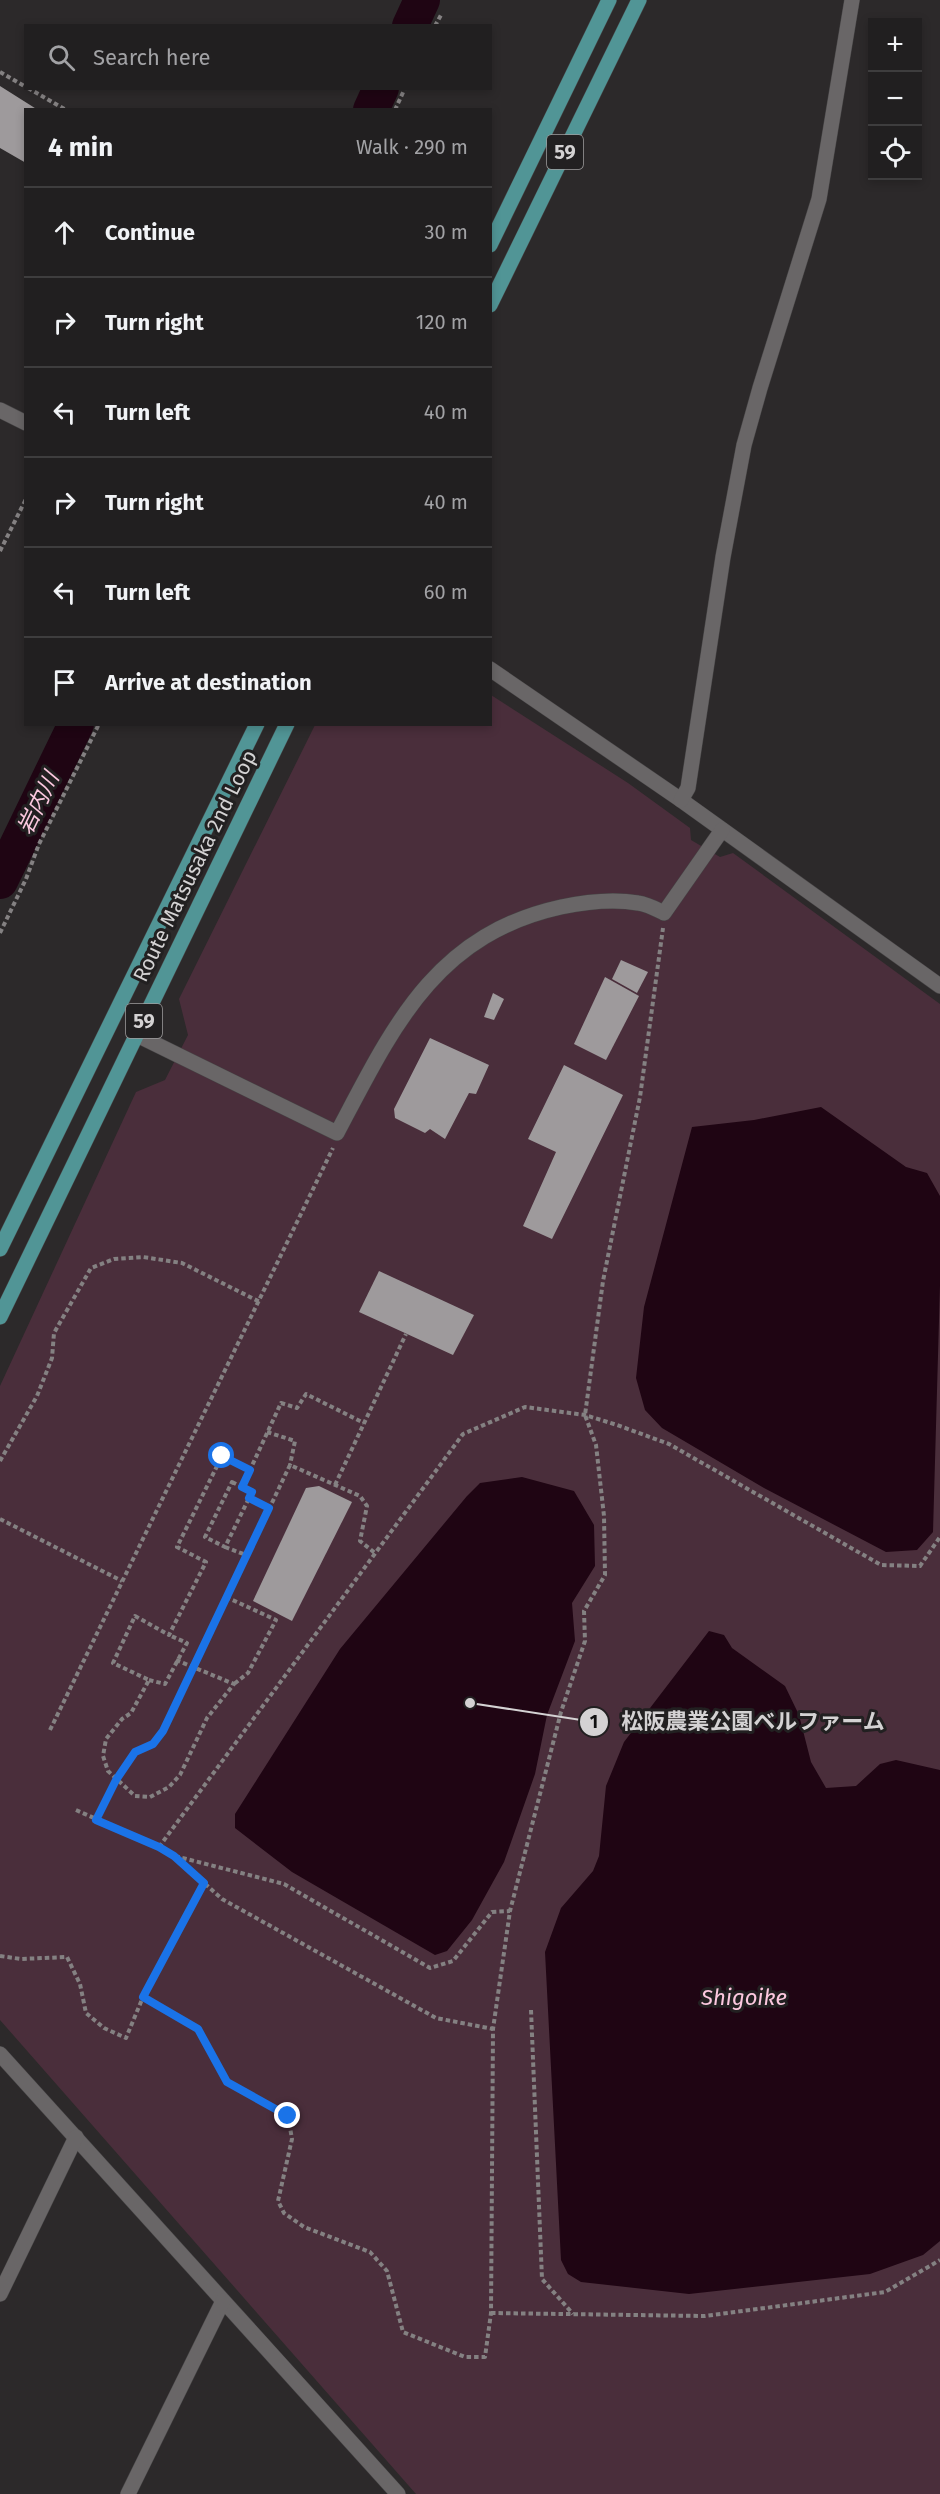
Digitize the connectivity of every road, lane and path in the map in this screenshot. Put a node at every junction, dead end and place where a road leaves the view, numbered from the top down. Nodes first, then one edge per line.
1 (609, 0) edge
2 (639, 0) edge
3 (852, 0) edge
4 (441, 15) dead end
5 (436, 24) edge
6 (0, 72) edge
7 (24, 86) edge
8 (31, 90) edge
9 (404, 90) edge
10 (62, 108) edge
11 (397, 108) edge
12 (492, 240) edge
13 (492, 301) edge
14 (0, 410) edge
15 (24, 422) edge
16 (24, 502) edge
17 (0, 551) edge
18 (492, 670) edge
19 (98, 726) edge
20 (256, 726) edge
21 (286, 726) edge
22 (681, 800) junction
23 (722, 830) junction
24 (663, 927) dead end
25 (0, 933) edge
26 (940, 986) edge
27 (137, 1035) junction
28 (345, 1151) dead end
29 (0, 1249) edge
30 (260, 1302) junction
31 (0, 1317) edge
32 (406, 1334) dead end
33 (585, 1415) junction
34 (364, 1422) junction
35 (267, 1432) junction
36 (0, 1461) edge
37 (290, 1465) junction
38 (250, 1470) junction
39 (335, 1485) junction
40 (242, 1487) junction
41 (249, 1498) junction
42 (269, 1508) junction
43 (0, 1519) edge
44 (940, 1537) edge
45 (225, 1547) junction
46 (375, 1553) junction
47 (246, 1555) junction
48 (122, 1581) junction
49 (226, 1597) junction
50 (168, 1635) junction
51 (176, 1660) junction
52 (193, 1667) junction
53 (149, 1680) junction
54 (234, 1684) junction
55 (50, 1730) dead end
56 (116, 1780) junction
57 (76, 1810) dead end
58 (96, 1820) junction
59 (159, 1847) junction
60 (174, 1856) junction
61 (204, 1883) junction
62 (510, 1911) junction
63 (0, 1956) edge
64 (143, 1997) junction
65 (531, 2010) dead end
66 (494, 2029) junction
67 (0, 2054) edge
68 (76, 2137) junction
69 (940, 2260) edge
70 (0, 2294) edge
71 (223, 2301) junction
72 (490, 2313) junction
73 (574, 2315) junction
74 (128, 2494) edge
75 (398, 2494) edge

1 - 12 main road, 59
2 - 13 main road, 59
3 - 22 street
4 - 5 path
6 - 7 path
8 - 10 path
9 - 11 path
14 - 15 street
16 - 17 path
18 - 22 street
19 - 25 path
20 - 29 main road, Route Matsusaka 2nd Loop / 59
21 - 27 main road, Route Matsusaka 2nd Loop / 59
22 - 23 street
23 - 26 street
23 - 27 street
24 - 33 path
27 - 31 main road, Route Matsusaka 2nd Loop / 59
28 - 30 path
30 - 36 path
30 - 48 path
32 - 34 path
33 - 44 path
33 - 46 path
33 - 62 path
34 - 35 path
34 - 39 path
35 - 37 path
35 - 38 path
37 - 39 path
37 - 42 path
38 - 40 path
38 - 50 path
39 - 46 path
40 - 41 path
40 - 45 path
41 - 42 path
41 - 45 path
42 - 47 path
43 - 48 path
45 - 47 path
46 - 59 path
47 - 49 path
48 - 55 path
49 - 52 path
49 - 54 path
50 - 51 path
50 - 53 path
51 - 52 path
51 - 53 path
52 - 54 path
52 - 56 path
53 - 56 path
54 - 56 path
56 - 58 path
57 - 58 path
58 - 59 path
59 - 60 path
60 - 61 path
60 - 62 path
61 - 64 path
61 - 66 path
62 - 66 path
63 - 64 path
64 - 72 path
65 - 73 path
66 - 72 path
67 - 68 street
68 - 70 street
68 - 71 street
69 - 73 path
71 - 74 street
71 - 75 street
72 - 73 path

